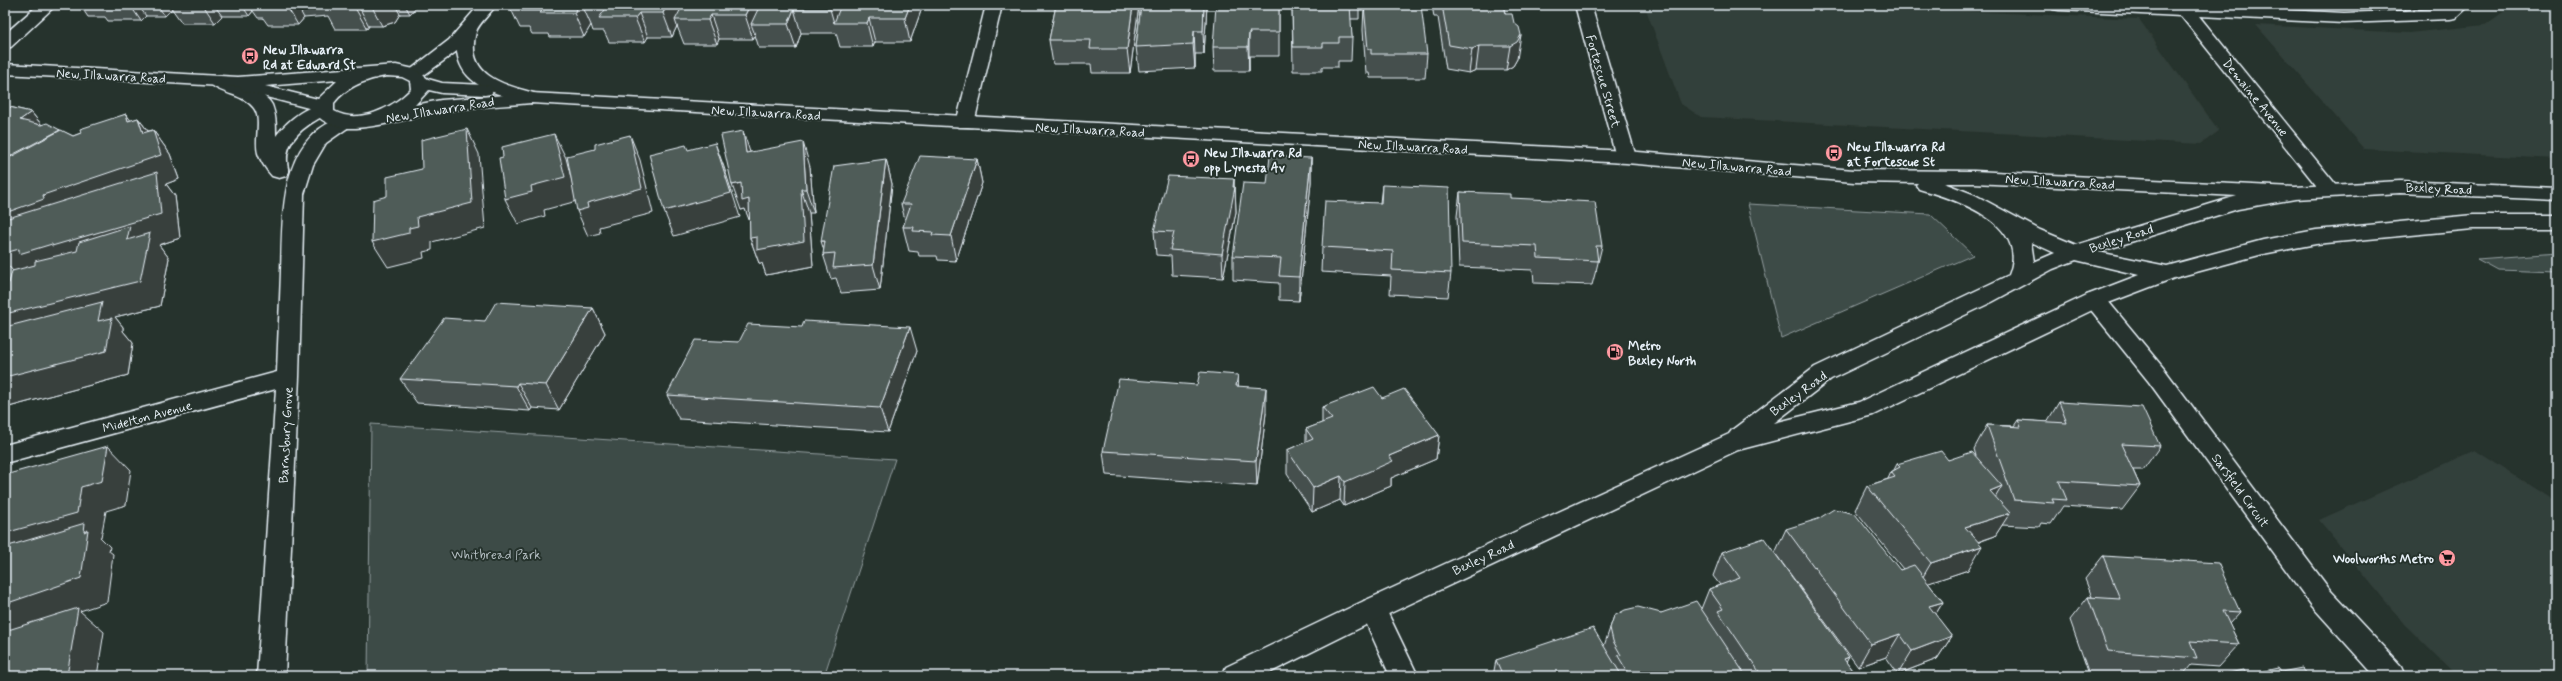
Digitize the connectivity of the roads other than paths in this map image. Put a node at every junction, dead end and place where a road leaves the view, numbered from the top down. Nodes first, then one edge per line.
1 (48, 5) edge
2 (488, 5) edge
3 (994, 5) edge
4 (1583, 5) edge
5 (2059, 5) edge
6 (2462, 5) edge
7 (2183, 8) edge
8 (468, 33) junction
9 (5, 43) edge
10 (5, 69) edge
11 (379, 72) junction
12 (417, 79) junction
13 (217, 81) junction
14 (531, 98) junction
15 (324, 107) junction
16 (373, 119) junction
17 (347, 122) junction
18 (965, 123) junction
19 (1626, 157) junction
20 (277, 170) junction
21 (1854, 176) junction
22 (2330, 190) junction
23 (2295, 193) junction
24 (294, 194) junction
25 (2557, 194) edge
26 (2003, 218) junction
27 (2557, 222) edge
28 (2073, 254) junction
29 (2167, 272) junction
30 (2017, 280) junction
31 (2095, 300) junction
32 (288, 377) junction
33 (1732, 442) junction
34 (5, 454) edge
35 (1373, 609) junction
36 (271, 676) edge
37 (1236, 676) edge
38 (1404, 676) edge
39 (2392, 676) edge

1 - 9 main road
2 - 8 main road
3 - 18 main road
4 - 19 main road, Fortescue Street
5 - 7 main road
6 - 7 main road
7 - 22 main road, Demaine Avenue
8 - 12 main road
8 - 14 main road
10 - 13 main road, New Illawarra Road
11 - 12 main road, New Illawarra Road
11 - 13 main road, New Illawarra Road
11 - 15 main road
12 - 14 main road, New Illawarra Road
12 - 16 main road
13 - 15 main road, New Illawarra Road
13 - 20 main road
14 - 16 main road, New Illawarra Road
14 - 18 main road, New Illawarra Road
15 - 17 main road
15 - 20 main road
16 - 17 main road
17 - 24 main road, Barnsbury Grove
18 - 19 main road, New Illawarra Road
19 - 21 main road, New Illawarra Road
20 - 24 main road
21 - 23 main road, New Illawarra Road
21 - 26 main road
22 - 23 main road, Bexley Road
22 - 25 main road, Bexley Road
23 - 28 main road, Bexley Road
24 - 32 main road, Barnsbury Grove
26 - 28 main road
26 - 30 main road
27 - 29 main road, Bexley Road
28 - 29 main road
28 - 30 main road, Bexley Road
29 - 31 main road, Bexley Road
30 - 33 main road, Bexley Road
31 - 33 main road, Bexley Road
31 - 39 main road, Sarsfield Circuit
32 - 34 main road, Midelton Avenue
32 - 36 main road, Barnsbury Grove
33 - 35 main road, Bexley Road
35 - 37 main road, Bexley Road
35 - 38 main road

